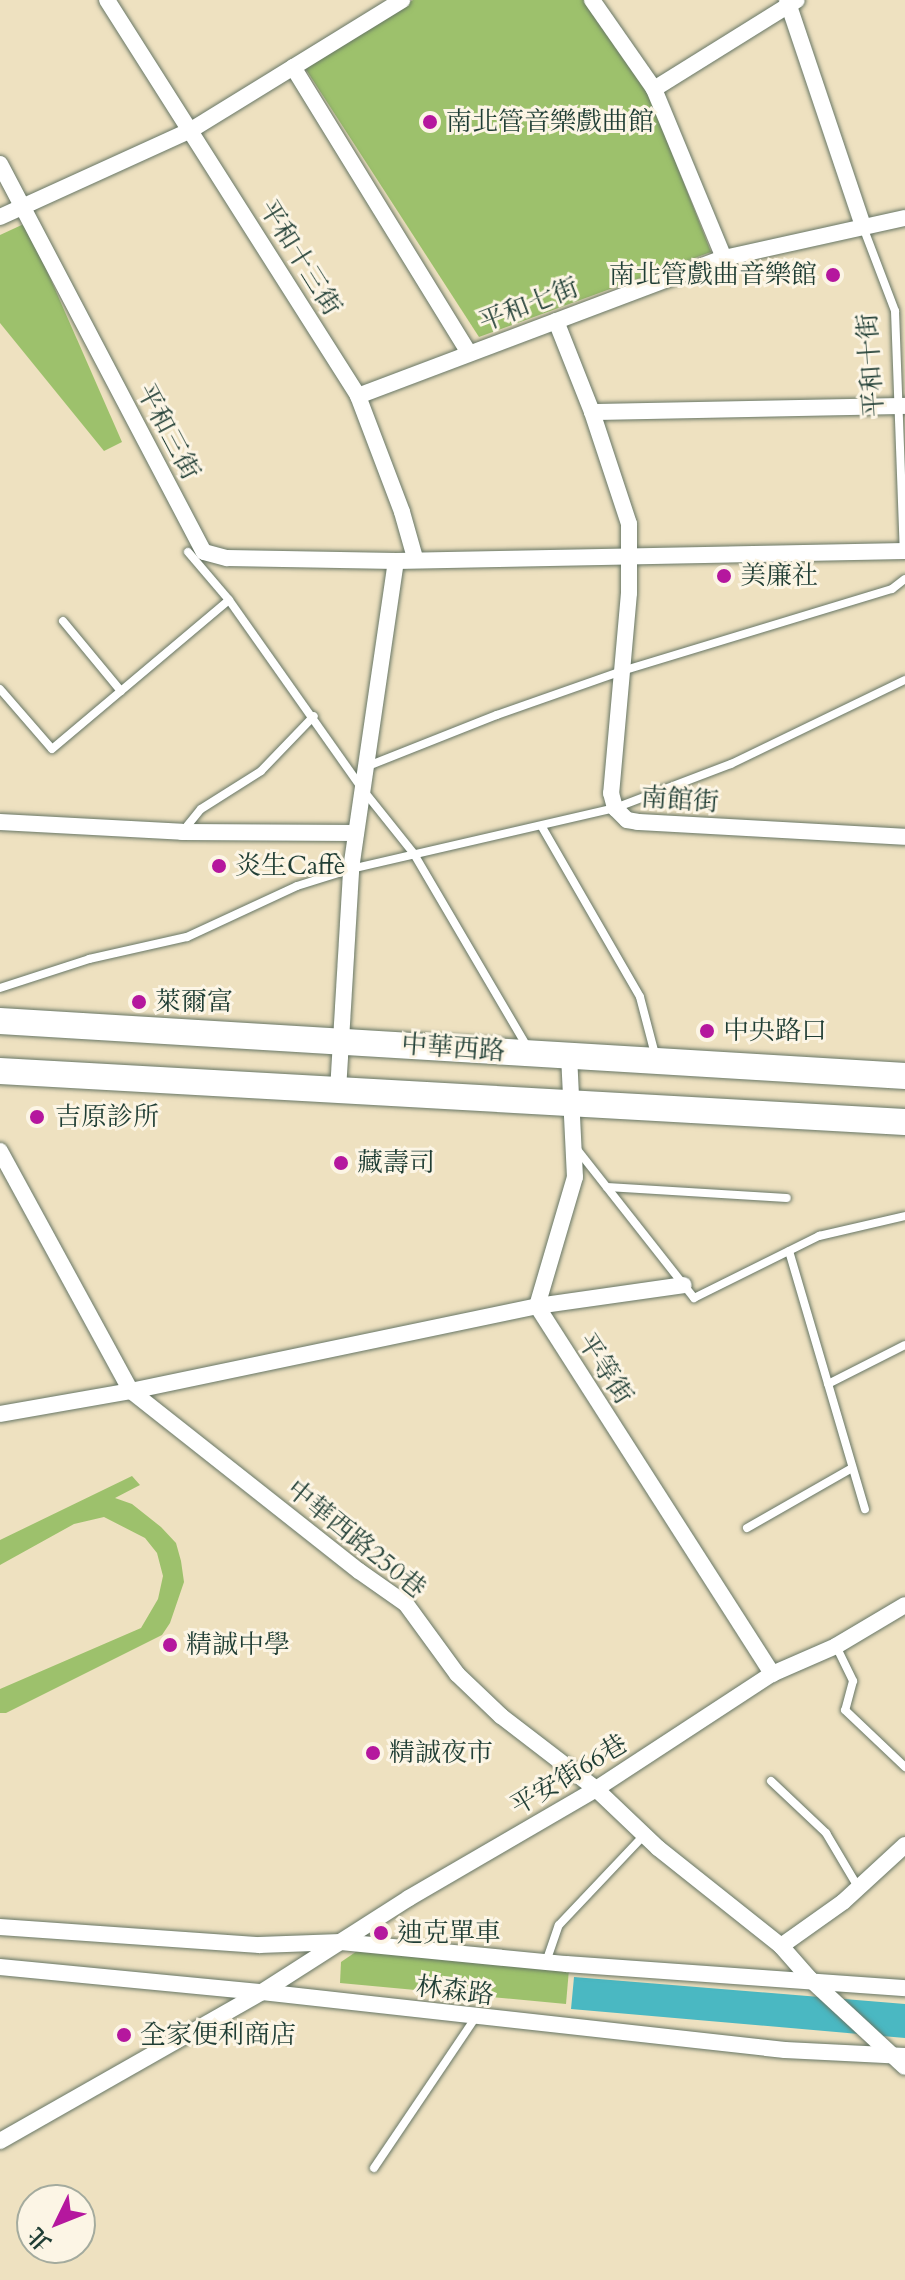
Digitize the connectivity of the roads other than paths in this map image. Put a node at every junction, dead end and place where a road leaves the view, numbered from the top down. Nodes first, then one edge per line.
1 (107, 0) edge
2 (402, 0) edge
3 (592, 0) edge
4 (791, 2) edge
5 (293, 67) junction
6 (654, 89) junction
7 (191, 130) junction
8 (0, 164) edge
9 (22, 207) junction
10 (0, 217) edge
11 (905, 218) edge
12 (863, 226) junction
13 (724, 258) junction
14 (556, 321) junction
15 (469, 353) junction
16 (358, 396) junction
17 (902, 406) edge
18 (592, 412) junction
19 (904, 551) edge
20 (631, 556) junction
21 (197, 557) junction
22 (415, 558) junction
23 (396, 561) junction
24 (905, 579) edge
25 (229, 600) junction
26 (63, 621) dead end
27 (622, 671) junction
28 (905, 680) edge
29 (0, 689) edge
30 (121, 691) junction
31 (314, 716) junction
32 (367, 767) junction
33 (363, 790) junction
34 (615, 808) junction
35 (0, 822) edge
36 (542, 827) junction
37 (182, 832) junction
38 (356, 833) junction
39 (905, 837) edge
40 (414, 854) junction
41 (351, 869) junction
42 (0, 988) edge
43 (0, 1021) edge
44 (341, 1041) junction
45 (530, 1052) junction
46 (569, 1055) junction
47 (657, 1060) junction
48 (0, 1071) edge
49 (905, 1076) edge
50 (338, 1091) junction
51 (572, 1104) junction
52 (905, 1122) edge
53 (574, 1144) junction
54 (0, 1151) edge
55 (607, 1187) junction
56 (787, 1198) dead end
57 (905, 1216) edge
58 (789, 1251) junction
59 (684, 1285) junction
60 (537, 1306) junction
61 (905, 1345) edge
62 (828, 1384) junction
63 (131, 1391) junction
64 (0, 1414) edge
65 (852, 1468) junction
66 (865, 1509) dead end
67 (747, 1528) dead end
68 (905, 1605) edge
69 (836, 1646) junction
70 (772, 1674) junction
71 (905, 1767) edge
72 (771, 1781) dead end
73 (596, 1789) junction
74 (644, 1834) junction
75 (905, 1845) edge
76 (858, 1888) junction
77 (0, 1927) edge
78 (341, 1942) junction
79 (781, 1946) junction
80 (546, 1962) junction
81 (0, 1967) edge
82 (810, 1979) junction
83 (905, 1988) edge
84 (262, 1992) junction
85 (475, 2018) junction
86 (895, 2055) edge
87 (905, 2067) edge
88 (0, 2141) edge
89 (374, 2168) dead end

1 - 7 street, 平和十三街
2 - 5 street
3 - 6 street
4 - 6 street
4 - 12 street, 平和十街
5 - 7 street
5 - 15 street
6 - 13 street
7 - 9 street
7 - 16 street, 平和十三街
8 - 9 street, 平和三街
9 - 10 street
9 - 21 street, 平和三街
11 - 12 street, 平和七街
12 - 13 street, 平和七街
12 - 17 lane, 平和十街
13 - 14 street, 平和七街
14 - 15 street, 平和七街
14 - 18 street, 南館街
15 - 16 street, 平和七街
16 - 22 street, 平和十三街
17 - 18 street
17 - 19 lane, 平和十街
18 - 20 street, 南館街
19 - 20 street
20 - 22 street
20 - 27 street, 南館街
21 - 23 street
21 - 25 lane
22 - 23 street
23 - 32 street
24 - 27 lane
25 - 30 lane
25 - 31 lane
26 - 30 lane
27 - 32 lane
27 - 34 street, 南館街
28 - 34 lane
29 - 30 lane
31 - 33 lane
31 - 37 lane
32 - 33 street
33 - 38 street
33 - 40 lane
34 - 36 lane
34 - 39 street, 南館街
35 - 37 street
36 - 40 lane
36 - 47 lane
37 - 38 street
38 - 41 street
40 - 41 lane
40 - 45 lane
41 - 42 lane
41 - 44 street
43 - 44 main road, 中華西路
44 - 45 main road, 中華西路
44 - 50 street
45 - 46 main road, 中華西路
46 - 47 main road, 中華西路
46 - 51 street
47 - 49 main road, 中華西路
48 - 50 main road, 中華西路
50 - 51 main road, 中華西路
51 - 52 main road, 中華西路
51 - 53 street
53 - 55 lane
53 - 60 street
54 - 63 street, 中華西路250巷
55 - 56 lane
55 - 59 lane
57 - 58 lane
58 - 59 lane
58 - 62 lane
59 - 60 street
60 - 63 street
60 - 70 street, 平等街
61 - 62 lane
62 - 65 lane
63 - 64 street
63 - 73 street, 中華西路250巷
65 - 66 lane
65 - 67 lane
68 - 69 street, 平安街66巷
69 - 70 street, 平安街66巷
69 - 71 lane
70 - 73 street, 平安街66巷
72 - 76 lane
73 - 74 street, 中華西路250巷
73 - 78 street, 平安街66巷
74 - 79 street, 中華西路250巷
74 - 80 lane
75 - 76 street
76 - 79 street
77 - 78 street, 林森路
78 - 80 street, 林森路
78 - 84 street, 平安街66巷
79 - 82 street, 中華西路250巷
80 - 82 street, 林森路
81 - 84 street, 林森路
82 - 83 street, 林森路
82 - 86 street, 中華西路250巷
84 - 85 street, 林森路
84 - 88 street, 平安街66巷
85 - 86 street, 林森路
85 - 89 lane
86 - 87 street, 中華西路250巷

